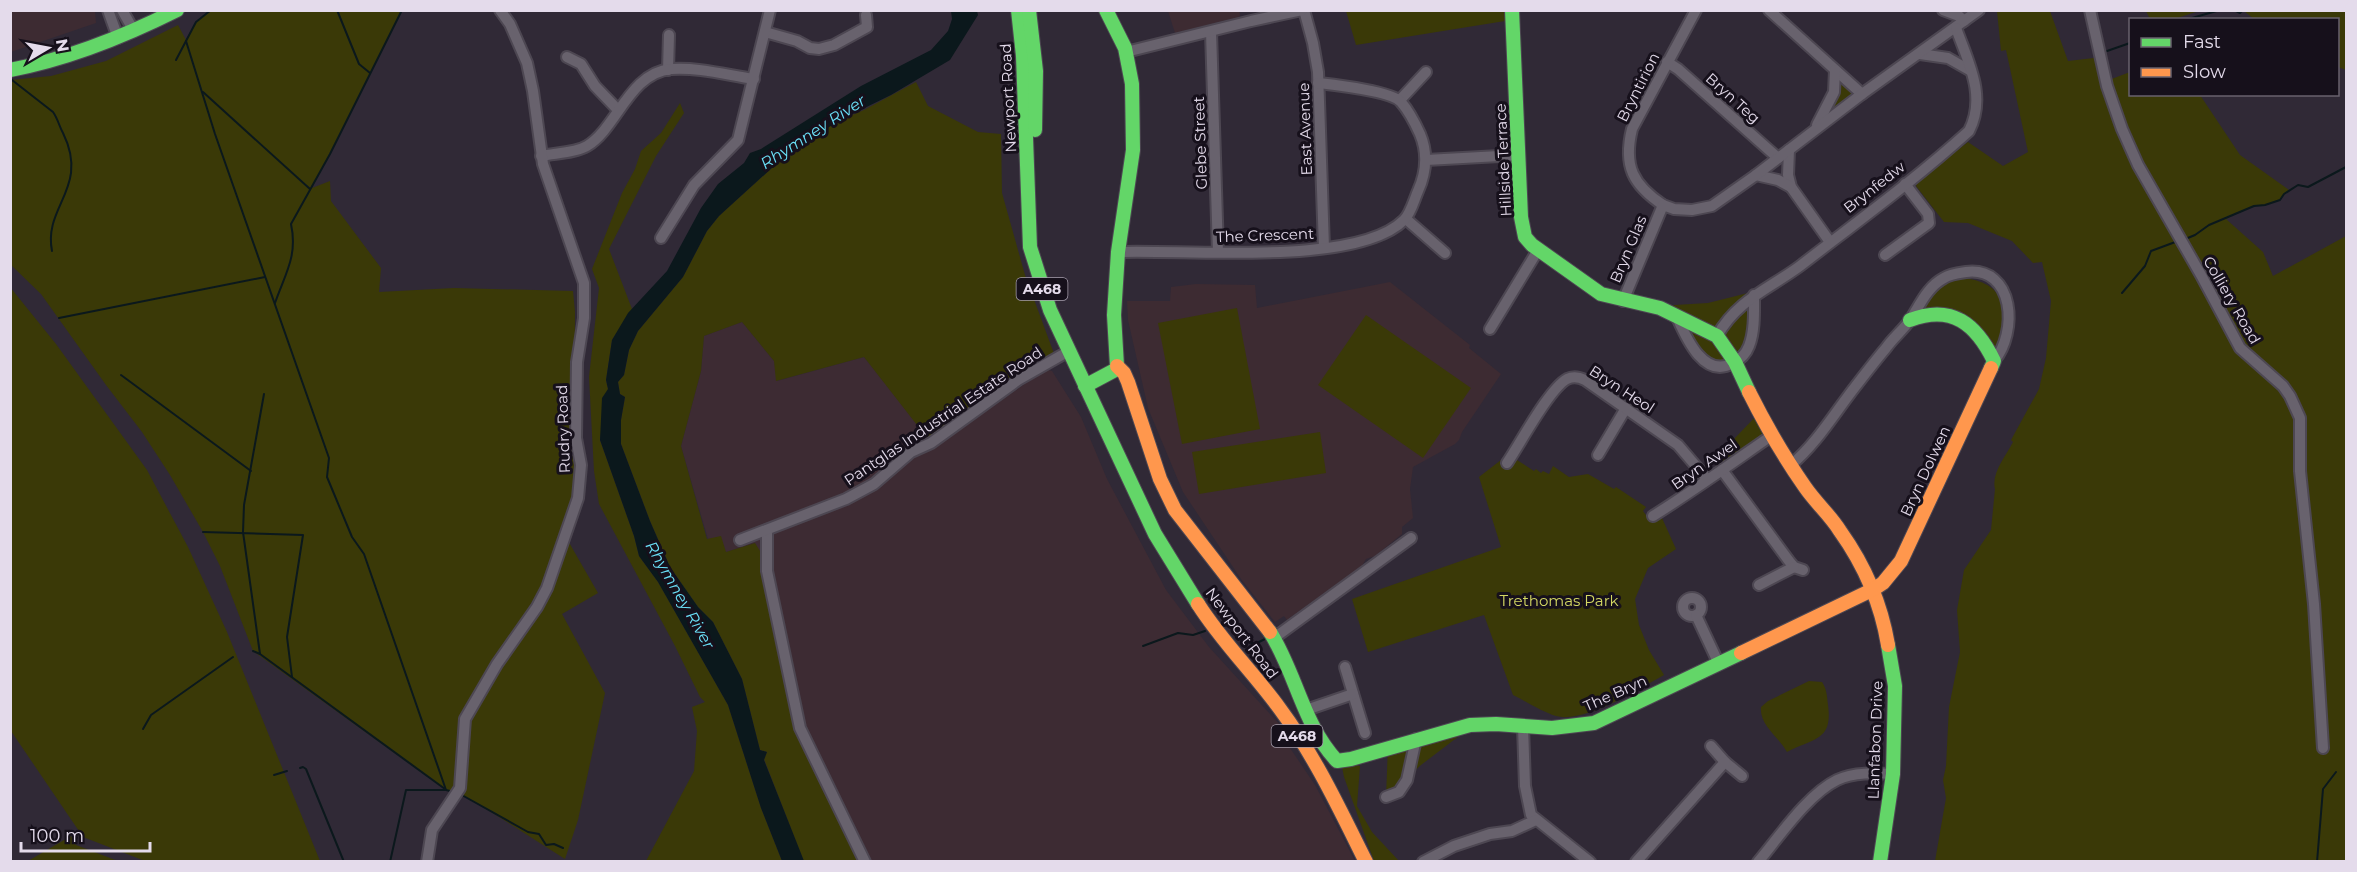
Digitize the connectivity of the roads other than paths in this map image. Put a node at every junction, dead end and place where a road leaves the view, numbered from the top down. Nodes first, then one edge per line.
1 (108, 10) edge
2 (122, 10) edge
3 (177, 10) edge
4 (771, 10) edge
5 (1018, 10) edge
6 (1029, 10) edge
7 (1106, 10) edge
8 (1303, 10) edge
9 (1512, 10) edge
10 (1696, 10) edge
11 (1769, 10) edge
12 (1943, 10) edge
13 (1979, 10) edge
14 (2090, 10) edge
15 (507, 13) edge
16 (866, 15) dead end
17 (1960, 24) junction
18 (867, 27) junction
19 (878, 29) dead end
20 (134, 31) junction
21 (765, 32) junction
22 (1211, 32) junction
23 (118, 38) junction
24 (681, 45) dead end
25 (1126, 52) junction
26 (1920, 54) junction
27 (567, 57) dead end
28 (1667, 62) junction
29 (10, 70) edge
30 (668, 70) junction
31 (1835, 70) junction
32 (1971, 71) junction
33 (1426, 72) dead end
34 (754, 79) junction
35 (1318, 83) junction
36 (1862, 94) junction
37 (1400, 100) junction
38 (618, 110) junction
39 (1815, 129) junction
40 (1789, 150) junction
41 (1518, 155) junction
42 (541, 156) junction
43 (1778, 158) junction
44 (1426, 160) junction
45 (1756, 175) junction
46 (1028, 184) junction
47 (1905, 184) junction
48 (1791, 187) junction
49 (1663, 205) junction
50 (1406, 219) junction
51 (661, 238) dead end
52 (1830, 242) junction
53 (1324, 248) junction
54 (1538, 250) junction
55 (1887, 251) dead end
56 (1118, 252) junction
57 (1218, 252) junction
58 (1445, 253) dead end
59 (1754, 295) junction
60 (1623, 301) junction
61 (1676, 315) junction
62 (1910, 320) junction
63 (1490, 329) dead end
64 (1717, 336) junction
65 (1069, 351) junction
66 (1994, 361) junction
67 (1734, 362) junction
68 (1117, 366) junction
69 (1085, 386) junction
70 (1626, 408) junction
71 (1771, 436) junction
72 (1598, 455) dead end
73 (1507, 463) dead end
74 (1791, 465) junction
75 (1722, 470) junction
76 (1707, 478) junction
77 (1653, 516) dead end
78 (767, 530) junction
79 (1411, 538) dead end
80 (740, 540) dead end
81 (1758, 585) dead end
82 (1875, 589) junction
83 (1696, 615) dead end
84 (1274, 638) junction
85 (1718, 662) junction
86 (1345, 667) dead end
87 (1353, 694) junction
88 (1306, 710) junction
89 (1523, 726) junction
90 (1365, 733) dead end
91 (1416, 739) junction
92 (1711, 746) dead end
93 (2323, 748) dead end
94 (1351, 759) joint
95 (1725, 762) junction
96 (1893, 774) junction
97 (1742, 776) dead end
98 (1386, 797) dead end
99 (1536, 820) junction
100 (427, 861) edge
101 (865, 861) edge
102 (1366, 861) edge
103 (1423, 861) edge
104 (1590, 861) edge
105 (1635, 861) edge
106 (1758, 861) edge
107 (1880, 861) edge

1 - 23 street
2 - 20 street
3 - 20 street
4 - 21 street
5 - 46 street, Newport Road / A468
6 - 46 street, Newport Road
7 - 25 street, Newport Road
8 - 22 street
8 - 35 street, East Avenue
9 - 41 street, Hillside Terrace
10 - 28 street, Bryntirion
11 - 31 street
12 - 17 street
13 - 17 street, Bryn Glas
14 - 93 street, Colliery Road
15 - 42 street, Rudry Road
16 - 18 street
17 - 26 street, Bryn Glas
17 - 32 street, Brynfedw
18 - 19 street
18 - 21 street
20 - 23 street
21 - 34 street
22 - 25 street
22 - 57 street, Glebe Street
23 - 29 street
24 - 30 street
25 - 56 street, Newport Road
26 - 32 street
26 - 36 street, Bryn Glas
27 - 38 street
28 - 43 street, Bryn Teg
28 - 49 street, Bryntirion
30 - 34 street
30 - 38 street
31 - 36 street
31 - 39 street, Bryn Glas
32 - 47 street, Brynfedw
33 - 37 street
34 - 51 street
35 - 37 street
35 - 53 street, East Avenue
36 - 39 street, Bryn Glas
37 - 44 street
38 - 42 street
39 - 40 street, Bryn Glas
40 - 43 street, Bryn Glas
40 - 48 street
41 - 44 street
41 - 54 street, Hillside Terrace
42 - 100 street, Rudry Road
43 - 45 street, Bryn Glas
44 - 50 street
45 - 48 street
45 - 49 street, Bryn Glas
46 - 65 street, Newport Road / A468
47 - 52 street, Brynfedw
47 - 55 street
48 - 52 street
49 - 60 street, Bryn Glas
50 - 53 street, The Crescent
50 - 58 street
52 - 59 street, Brynfedw
53 - 57 street, The Crescent
54 - 60 street, Hillside Terrace
54 - 63 street
56 - 57 street, The Crescent
56 - 68 street, Newport Road
59 - 64 street, Brynfedw
59 - 67 street
60 - 61 street
61 - 64 street
61 - 67 street
62 - 66 street
62 - 66 street, Bryn Dolwen
62 - 74 street, Bryn Dolwen
64 - 67 street
65 - 69 street, Newport Road / A468
65 - 78 street, Pantglas Industrial Estate Road
66 - 82 street, Bryn Dolwen
67 - 71 street
68 - 69 street
68 - 84 street, Newport Road
69 - 102 street, Newport Road / A468
70 - 72 street
70 - 73 street, Bryn Heol
70 - 76 street, Bryn Heol
71 - 74 street, Llanfabon Drive
71 - 75 street, Bryn Awel
74 - 82 street, Llanfabon Drive
75 - 76 street, Bryn Awel
75 - 81 street
76 - 77 street, Bryn Awel
78 - 80 street, Pantglas Industrial Estate Road
78 - 101 street
79 - 84 street
82 - 85 street, The Bryn
82 - 96 street, Llanfabon Drive
83 - 85 street
84 - 88 street, Newport Road
85 - 89 street, The Bryn
86 - 87 street
87 - 88 street
87 - 90 street
88 - 94 street, Newport Road
89 - 91 street, The Bryn
89 - 99 street
91 - 94 street, The Bryn
91 - 98 street
92 - 95 street
95 - 97 street
95 - 105 street
96 - 106 street
96 - 107 street, Llanfabon Drive
99 - 103 street
99 - 104 street

